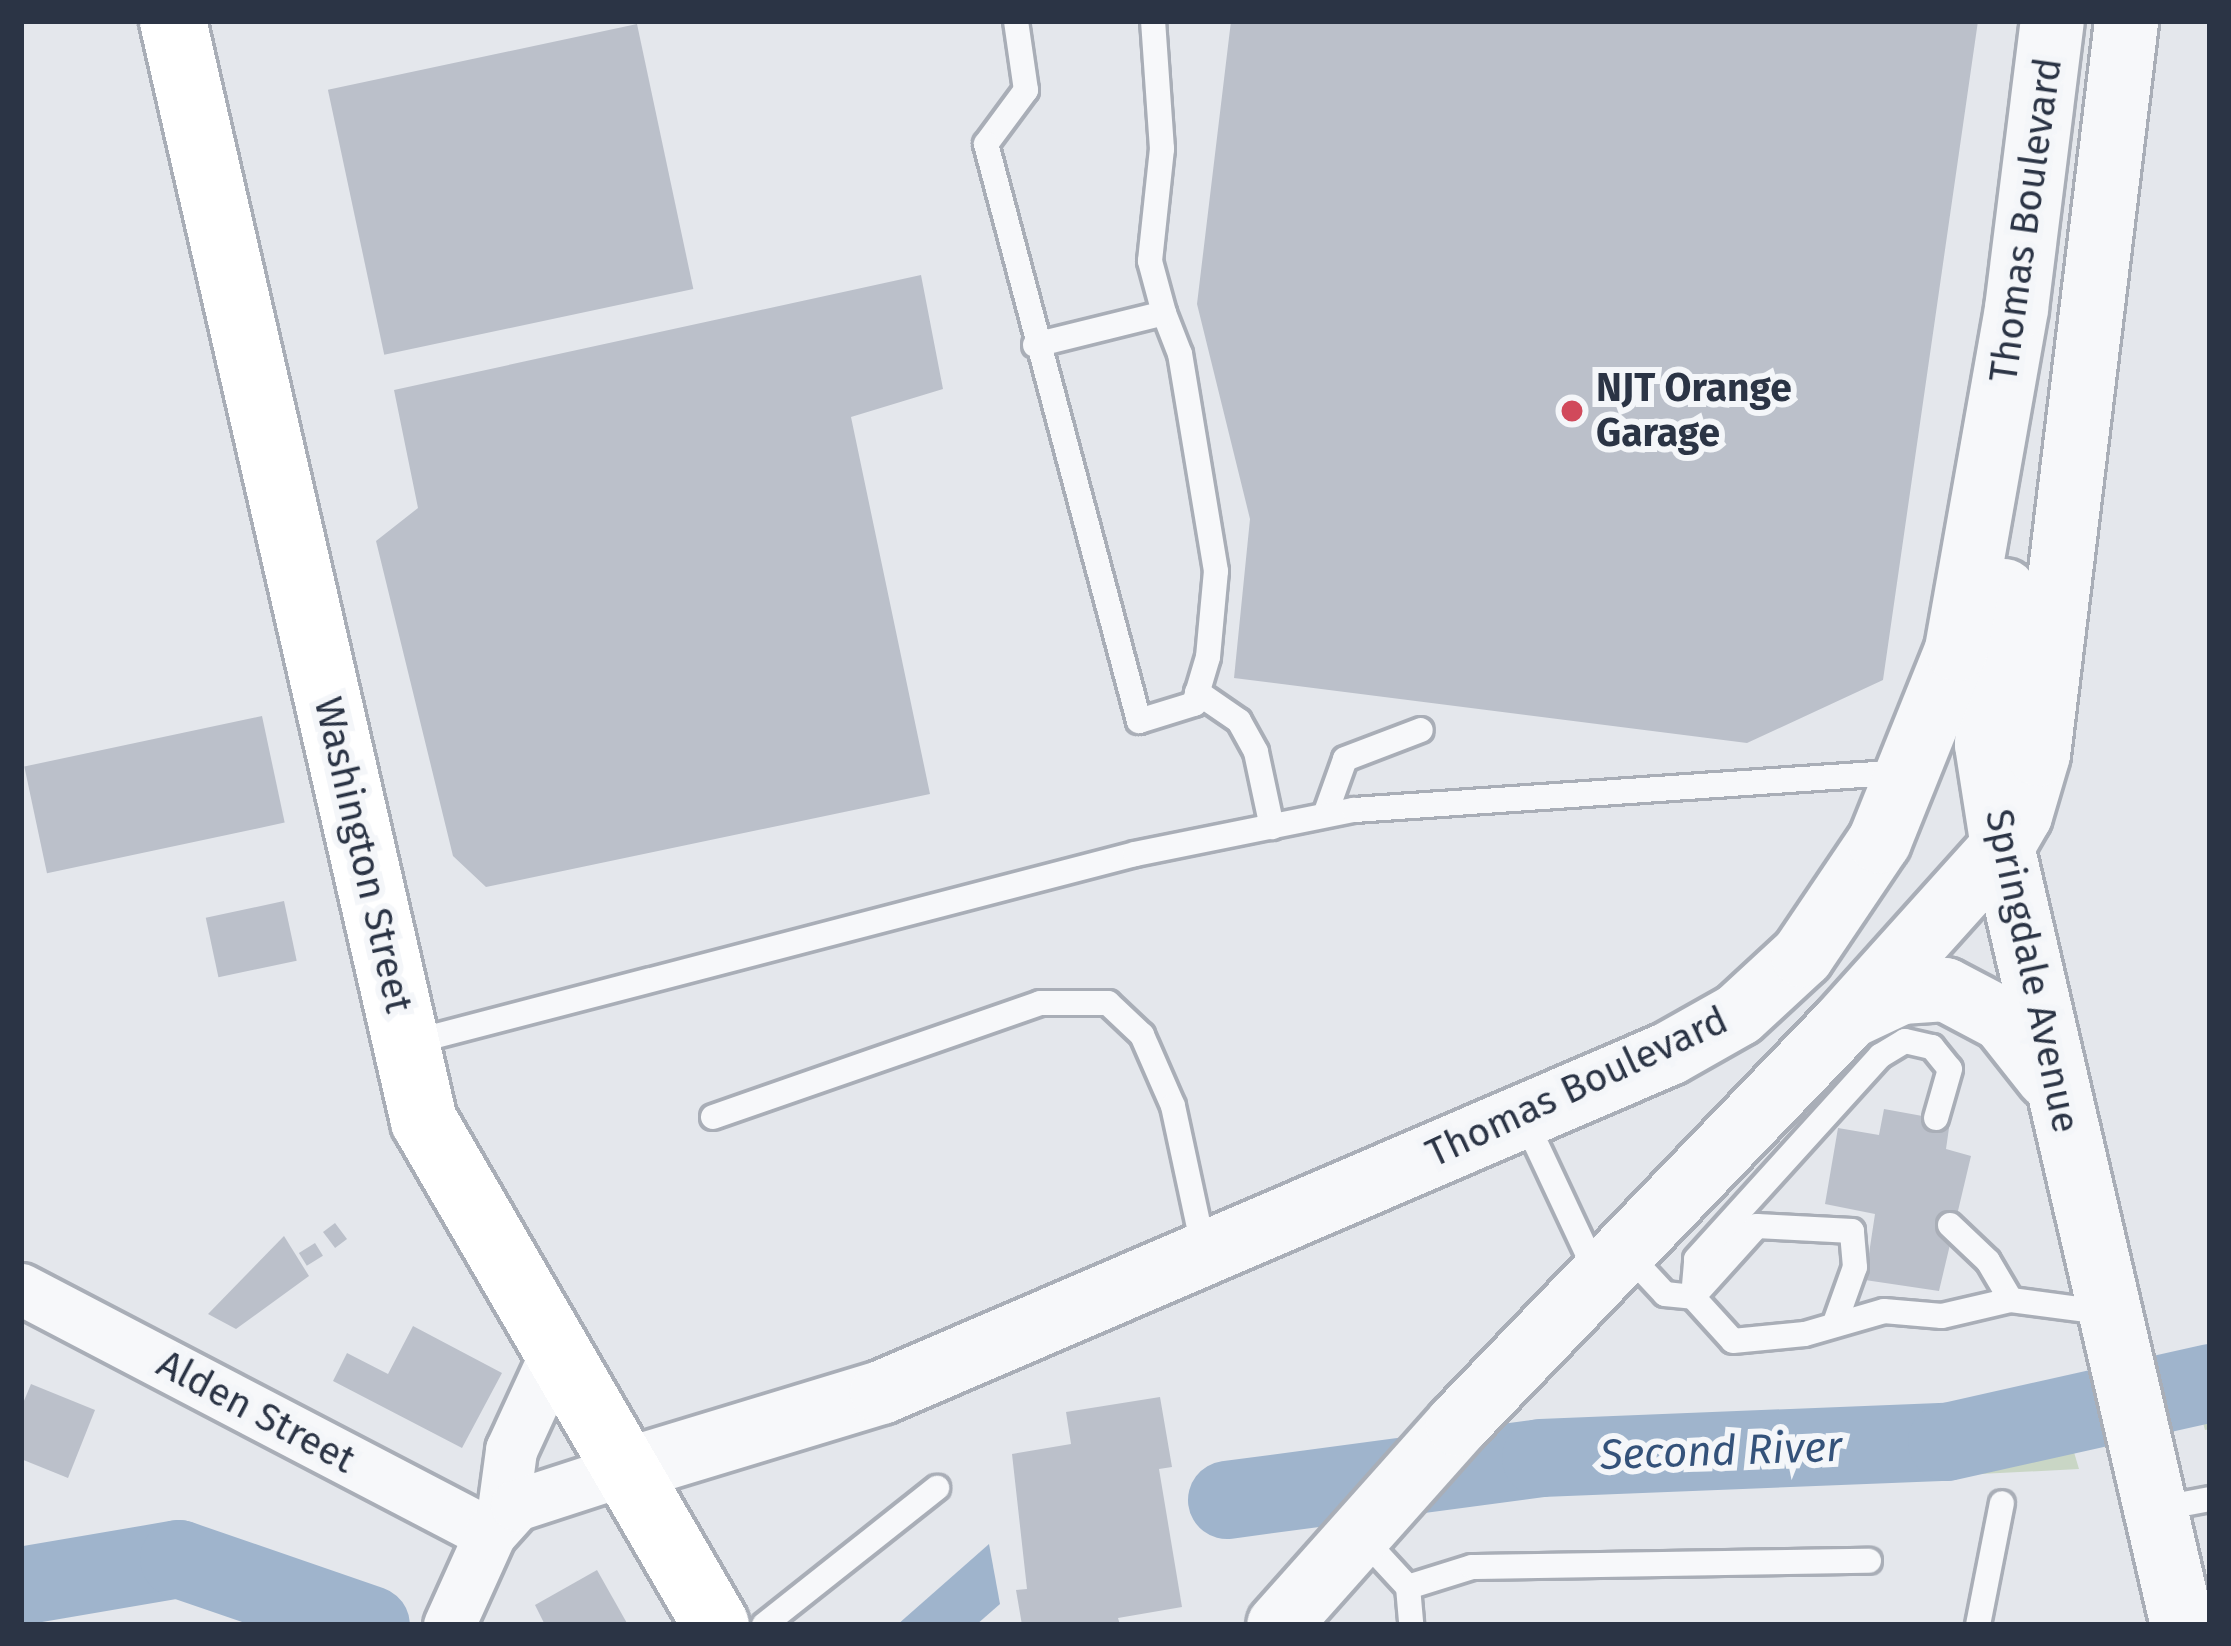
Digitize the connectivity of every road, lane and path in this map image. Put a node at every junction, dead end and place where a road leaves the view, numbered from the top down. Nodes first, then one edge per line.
1 (173, 21) edge
2 (187, 21) edge
3 (1016, 21) edge
4 (1153, 21) edge
5 (2052, 21) edge
6 (2126, 21) edge
7 (191, 104) junction
8 (2017, 308) junction
9 (1164, 313) junction
10 (1035, 345) junction
11 (1197, 692) junction
12 (1420, 730) dead end
13 (1910, 772) junction
14 (1325, 815) junction
15 (1272, 826) junction
16 (2002, 847) junction
17 (1842, 1024) junction
18 (406, 1044) junction
19 (2056, 1089) junction
20 (1522, 1116) junction
21 (713, 1117) dead end
22 (1936, 1118) dead end
23 (1949, 1226) dead end
24 (1204, 1253) junction
25 (1611, 1263) junction
26 (21, 1289) edge
27 (1694, 1298) junction
28 (2011, 1300) junction
29 (1836, 1320) junction
30 (2110, 1321) junction
31 (556, 1352) junction
32 (624, 1470) junction
33 (937, 1488) dead end
34 (2171, 1498) edge
35 (2002, 1503) dead end
36 (1363, 1524) junction
37 (496, 1526) junction
38 (1869, 1561) dead end
39 (1408, 1587) junction
40 (449, 1625) edge
41 (716, 1625) edge
42 (764, 1625) edge
43 (1278, 1625) edge
44 (1411, 1625) edge
45 (1978, 1625) edge
46 (2182, 1625) edge

1 - 7 main road, Washington Street
2 - 7 street
3 - 10 lane
4 - 9 lane
5 - 8 street, Thomas Boulevard
6 - 16 street, Thomas Boulevard
7 - 18 main road, Washington Street
8 - 13 street, Thomas Boulevard
8 - 16 street, Springdale Avenue
9 - 10 lane
9 - 11 lane
10 - 11 lane
11 - 15 lane
12 - 14 lane
13 - 14 lane
13 - 20 street, Thomas Boulevard
14 - 15 lane
15 - 18 lane
16 - 17 street, Thomas Boulevard
16 - 19 street, Springdale Avenue
17 - 19 street
17 - 25 street, Thomas Boulevard
18 - 31 main road, Washington Street
19 - 30 street, Springdale Avenue
20 - 24 street, Thomas Boulevard
20 - 25 lane
21 - 24 lane
22 - 27 lane
23 - 28 lane
24 - 32 street, Thomas Boulevard
25 - 27 lane
25 - 36 street, Thomas Boulevard
26 - 37 street, Alden Street
27 - 29 lane
27 - 29 lane
28 - 29 lane
28 - 30 lane
30 - 34 street, Springdale Avenue
31 - 32 main road, Washington Street
31 - 37 street
32 - 37 street
32 - 41 main road, Washington Street
33 - 42 lane
34 - 46 street, Springdale Avenue
35 - 45 lane
36 - 39 lane
36 - 43 street, Thomas Boulevard
37 - 40 street
38 - 39 lane
39 - 44 lane

